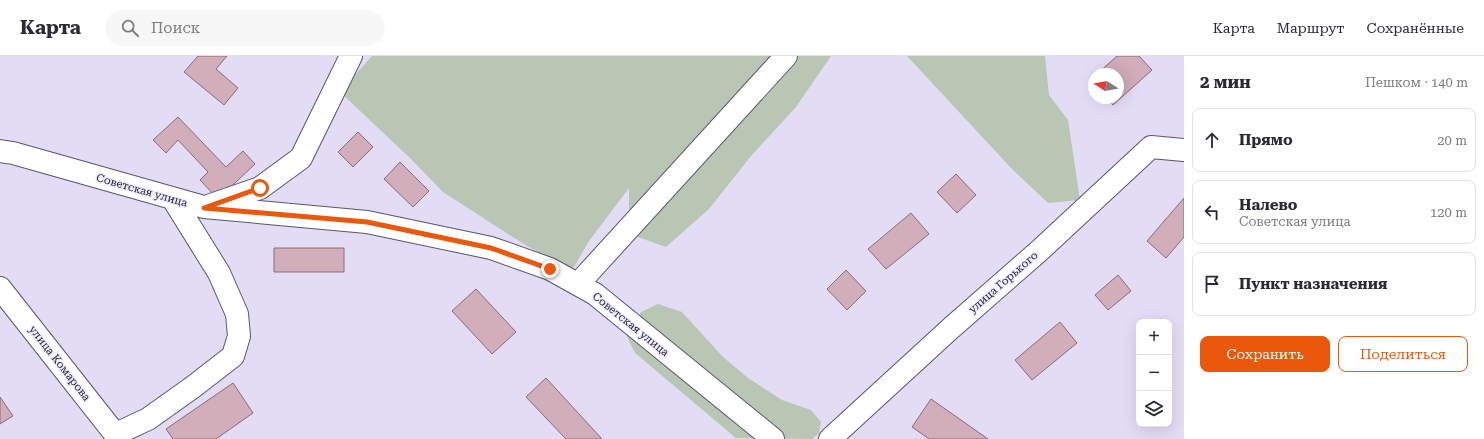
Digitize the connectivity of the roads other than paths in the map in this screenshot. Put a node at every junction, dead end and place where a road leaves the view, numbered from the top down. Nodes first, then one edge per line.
1 (351, 56) edge
2 (786, 56) edge
3 (1184, 150) edge
4 (0, 151) edge
5 (174, 199) junction
6 (204, 208) junction
7 (578, 284) junction
8 (0, 288) edge
9 (117, 436) edge
10 (773, 439) edge
11 (830, 439) edge

1 - 6 street
2 - 7 street
3 - 11 street, улица Горького
4 - 5 street, Советская улица
5 - 6 street, Советская улица
5 - 9 street
6 - 7 street, Советская улица
7 - 10 street, Советская улица
8 - 9 street, улица Комарова

